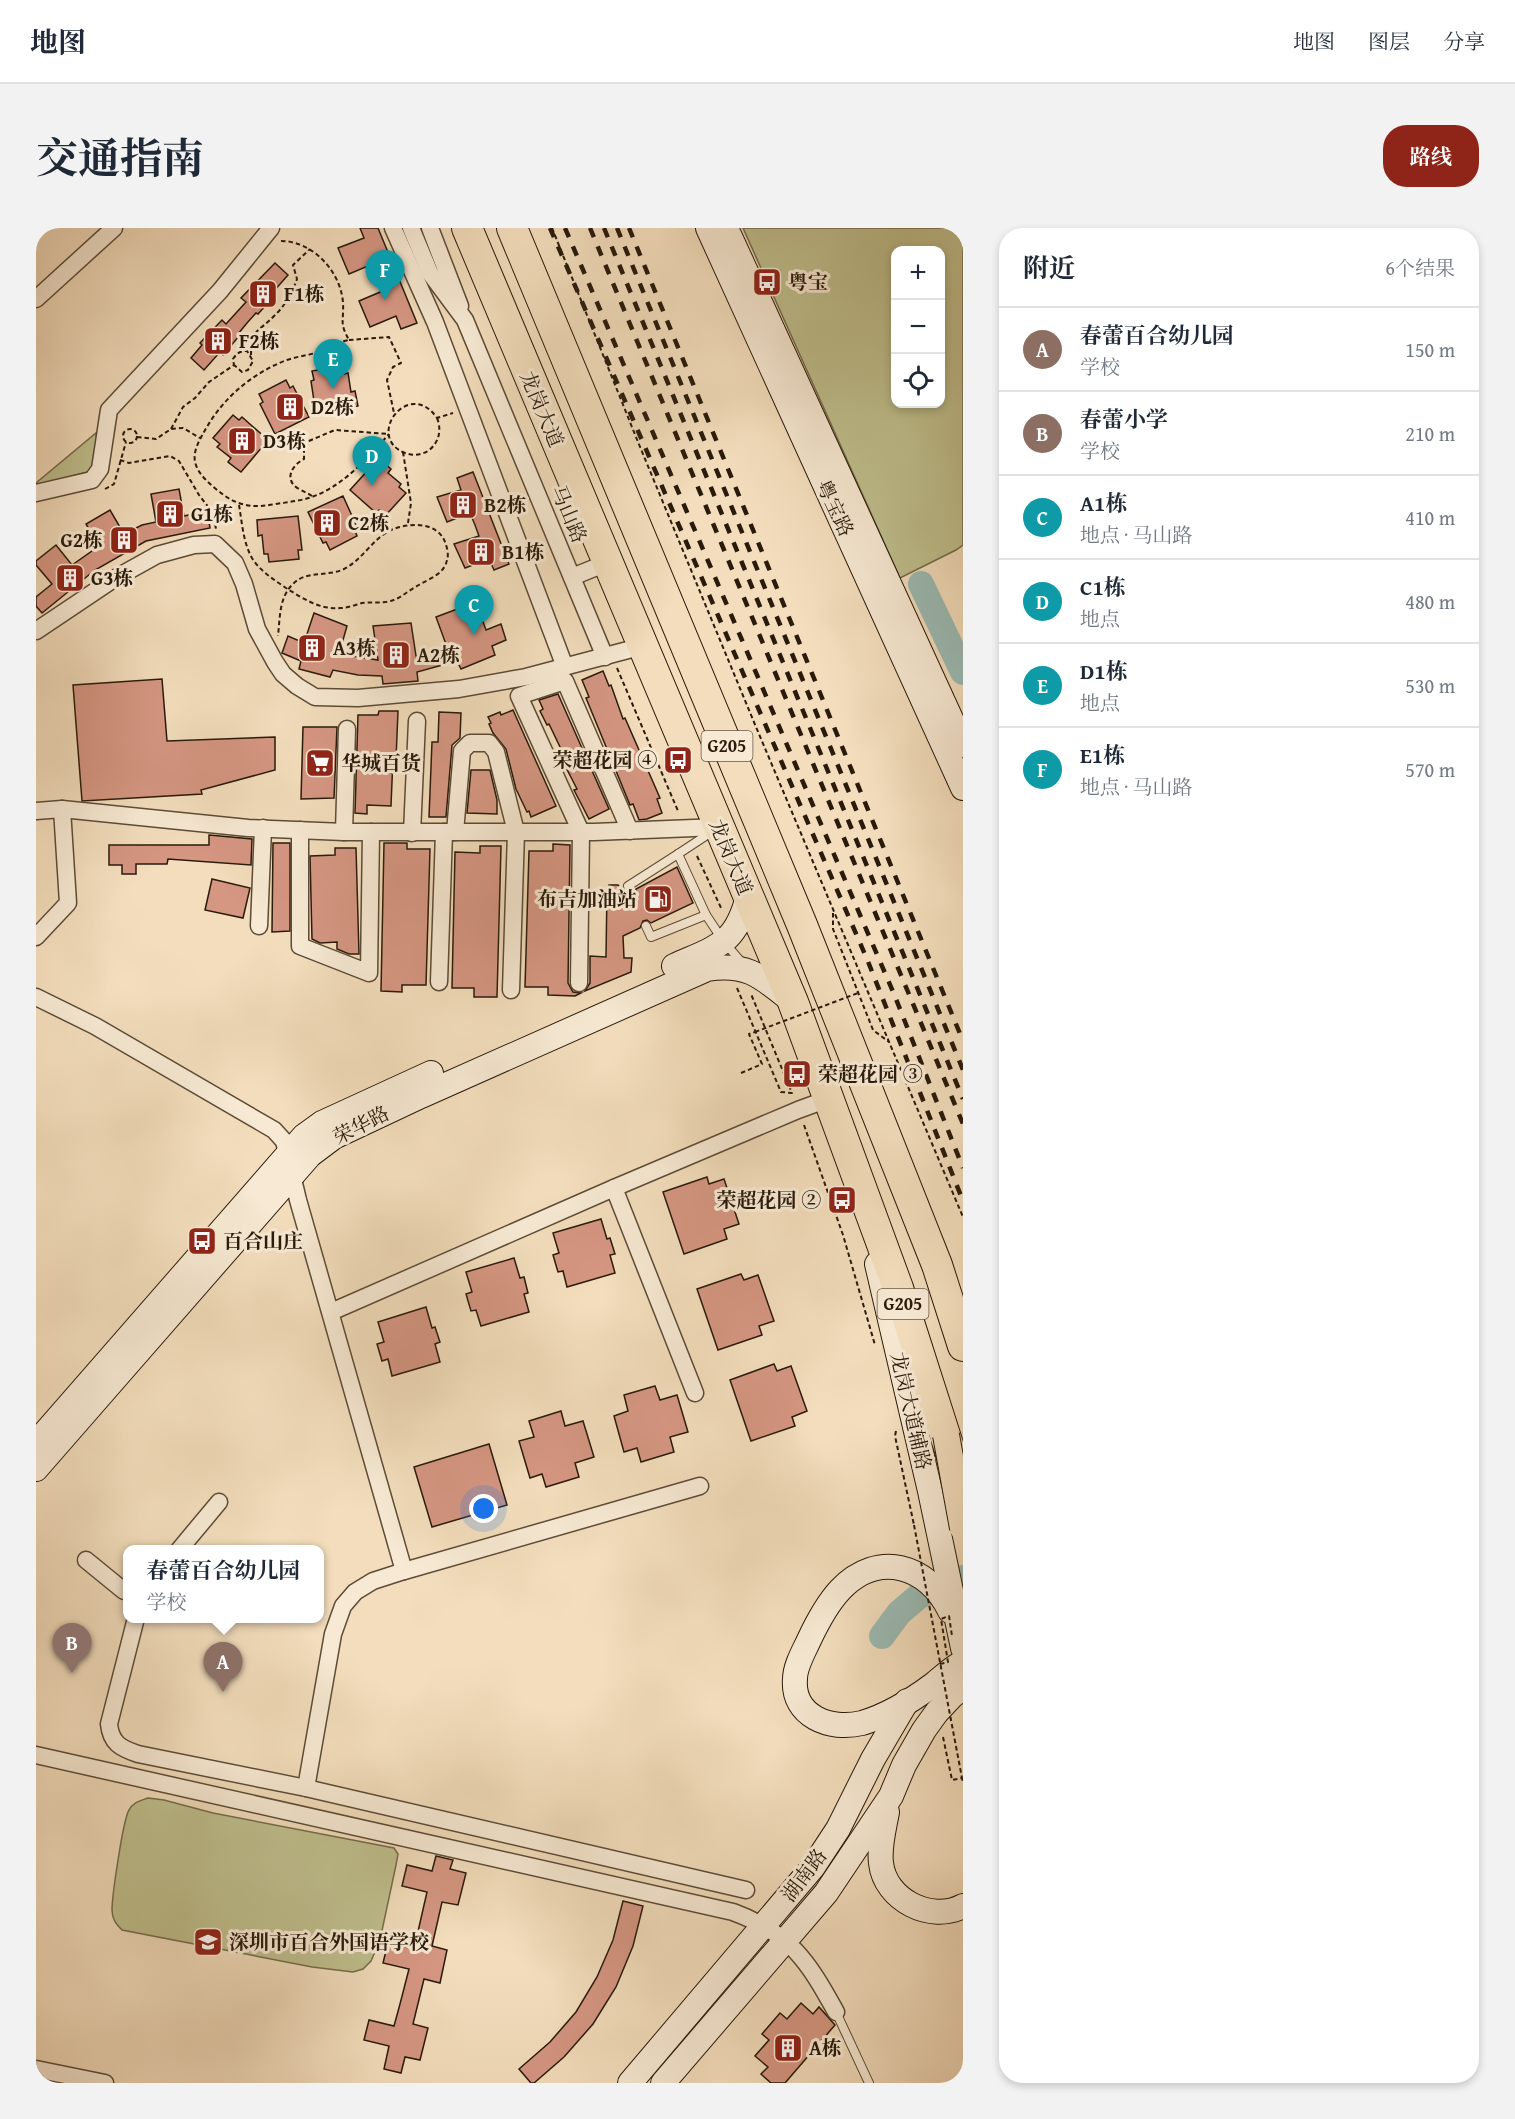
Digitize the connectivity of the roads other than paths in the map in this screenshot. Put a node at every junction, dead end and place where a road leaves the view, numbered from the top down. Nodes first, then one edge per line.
1 (114, 228) edge
2 (271, 228) edge
3 (393, 228) edge
4 (411, 228) edge
5 (430, 228) edge
6 (467, 228) edge
7 (512, 228) edge
8 (708, 228) edge
9 (726, 228) edge
10 (36, 299) edge
11 (465, 321) junction
12 (36, 493) edge
13 (609, 562) junction
14 (572, 577) junction
15 (36, 631) edge
16 (643, 646) junction
17 (611, 662) junction
18 (565, 667) junction
19 (417, 721) dead end
20 (347, 729) dead end
21 (963, 745) edge
22 (963, 788) edge
23 (62, 809) junction
24 (36, 811) edge
25 (718, 827) junction
26 (263, 828) junction
27 (300, 830) junction
28 (630, 831) junction
29 (344, 832) junction
30 (371, 832) junction
31 (449, 832) junction
32 (516, 832) junction
33 (581, 832) junction
34 (412, 833) junction
35 (678, 854) junction
36 (630, 891) dead end
37 (748, 896) junction
38 (706, 915) junction
39 (259, 926) dead end
40 (646, 926) dead end
41 (36, 937) edge
42 (724, 942) junction
43 (748, 980) junction
44 (439, 982) dead end
45 (579, 983) dead end
46 (511, 990) dead end
47 (36, 997) edge
48 (793, 1002) junction
49 (828, 1099) junction
50 (289, 1164) junction
51 (614, 1188) junction
52 (938, 1265) junction
53 (963, 1294) edge
54 (332, 1312) junction
55 (963, 1346) edge
56 (695, 1393) dead end
57 (40, 1432) edge
58 (933, 1440) junction
59 (36, 1469) edge
60 (700, 1486) dead end
61 (963, 1498) edge
62 (219, 1502) dead end
63 (963, 1528) edge
64 (183, 1545) edge
65 (86, 1560) dead end
66 (404, 1571) junction
67 (123, 1590) edge
68 (135, 1623) edge
69 (958, 1638) edge
70 (952, 1663) edge
71 (963, 1688) edge
72 (907, 1701) junction
73 (36, 1755) edge
74 (306, 1788) junction
75 (891, 1796) junction
76 (746, 1890) dead end
77 (963, 1906) edge
78 (764, 1926) junction
79 (785, 1940) junction
80 (836, 2012) joint
81 (36, 2069) edge
82 (105, 2083) edge
83 (630, 2083) edge
84 (663, 2083) edge
85 (869, 2083) edge

1 - 10 street
2 - 12 street
3 - 18 street
4 - 11 street, 马山路
5 - 11 street
6 - 13 highway, 龙岗大道 / G205
7 - 52 highway, 龙岗大道 / G205
8 - 22 main road, 粤宝路
9 - 21 main road, 粤宝路
11 - 14 street, 马山路
13 - 14 street
13 - 16 highway, 龙岗大道 / G205
14 - 17 street, 马山路
15 - 18 street
16 - 17 street
16 - 25 highway, 龙岗大道 / G205
17 - 18 street
19 - 34 street
20 - 29 street
23 - 24 street
23 - 26 street
23 - 41 street
25 - 28 street
25 - 35 lane
25 - 37 highway, 龙岗大道 / G205
26 - 27 street
26 - 39 street
27 - 29 street
27 - 30 street
28 - 33 street
28 - 33 street
29 - 30 street
30 - 34 street
31 - 32 street
31 - 32 street
31 - 34 street
31 - 44 street
32 - 33 street
32 - 46 street
33 - 45 street
35 - 36 lane
35 - 38 lane
37 - 42 main road, 荣华路
37 - 48 highway, 龙岗大道 / G205
38 - 40 lane
38 - 42 lane
42 - 43 lane
42 - 50 main road, 荣华路
43 - 48 main road
43 - 50 main road, 荣华路
47 - 50 street
48 - 49 highway, 龙岗大道 / G205
49 - 51 street
49 - 58 highway, 龙岗大道 / G205
50 - 54 street
50 - 57 main road, 荣华路
50 - 59 main road, 荣华路
51 - 54 street
51 - 56 street
52 - 53 highway
52 - 55 highway, 龙岗大道 / G205
54 - 66 street
58 - 61 highway, 龙岗大道 / G205, bridge
58 - 63 main road, 龙岗大道辅路, bridge
58 - 69 main road, 龙岗大道辅路
60 - 66 street
62 - 64 street
65 - 67 street
66 - 74 street
68 - 74 street
69 - 72 main road, bridge
70 - 72 main road, 湖南路
71 - 75 main road, 湖南路
72 - 78 main road, 湖南路
73 - 78 street
74 - 76 street
75 - 77 main road
75 - 79 main road, 湖南路
78 - 79 street
78 - 83 main road, 湖南路
79 - 80 street
79 - 84 main road, 湖南路
80 - 85 lane
81 - 82 street

